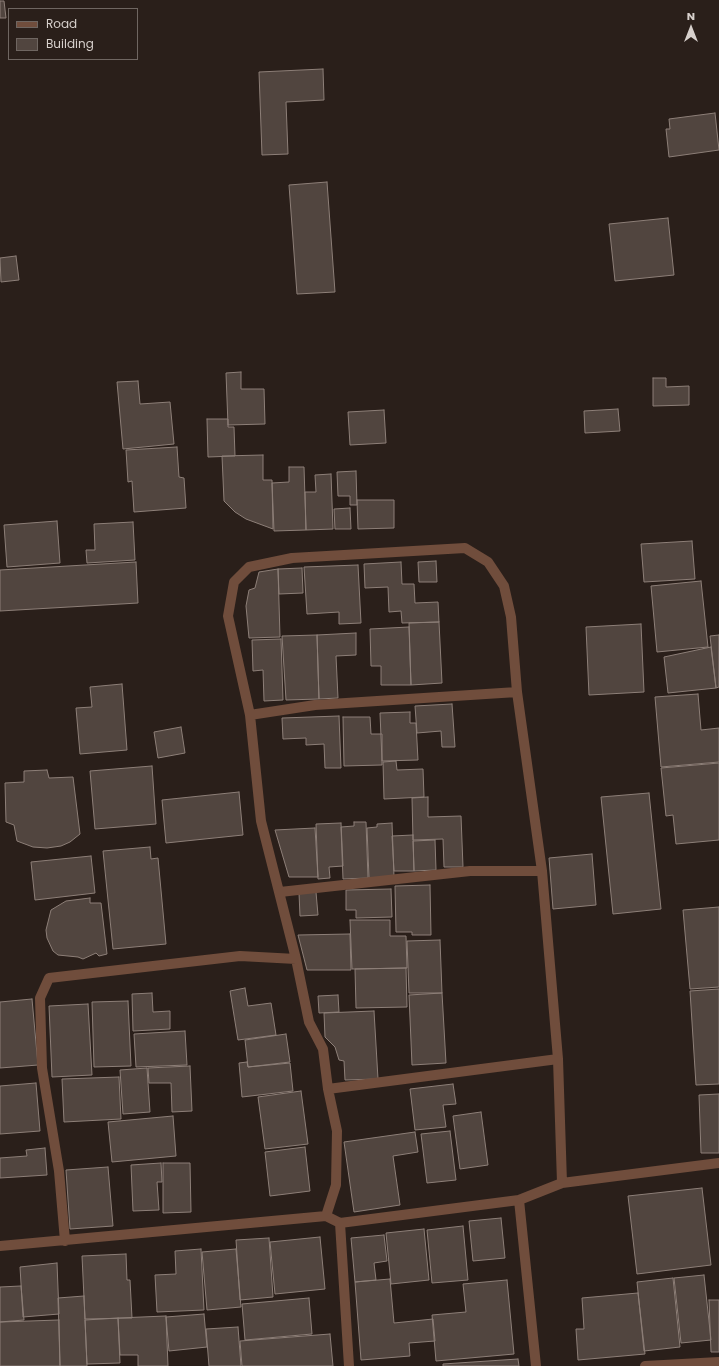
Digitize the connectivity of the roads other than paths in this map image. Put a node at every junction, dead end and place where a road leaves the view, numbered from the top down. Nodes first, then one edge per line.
1 (517, 692) junction
2 (250, 715) junction
3 (542, 871) junction
4 (280, 892) junction
5 (296, 959) junction
6 (558, 1059) junction
7 (328, 1089) junction
8 (719, 1163) edge
9 (562, 1184) junction
10 (519, 1200) junction
11 (326, 1216) junction
12 (340, 1223) junction
13 (65, 1240) junction
14 (0, 1246) edge
15 (719, 1362) edge
16 (349, 1366) edge
17 (536, 1366) edge
18 (646, 1366) edge

1 - 2 street
1 - 2 street
1 - 3 street
2 - 4 street
3 - 4 street
3 - 6 street
4 - 5 street
5 - 7 street
5 - 13 street
6 - 7 street
6 - 9 street
7 - 11 street
8 - 9 street
9 - 10 street
10 - 12 street
10 - 17 street
11 - 12 street
11 - 13 street
12 - 16 street
13 - 14 street
15 - 18 street

